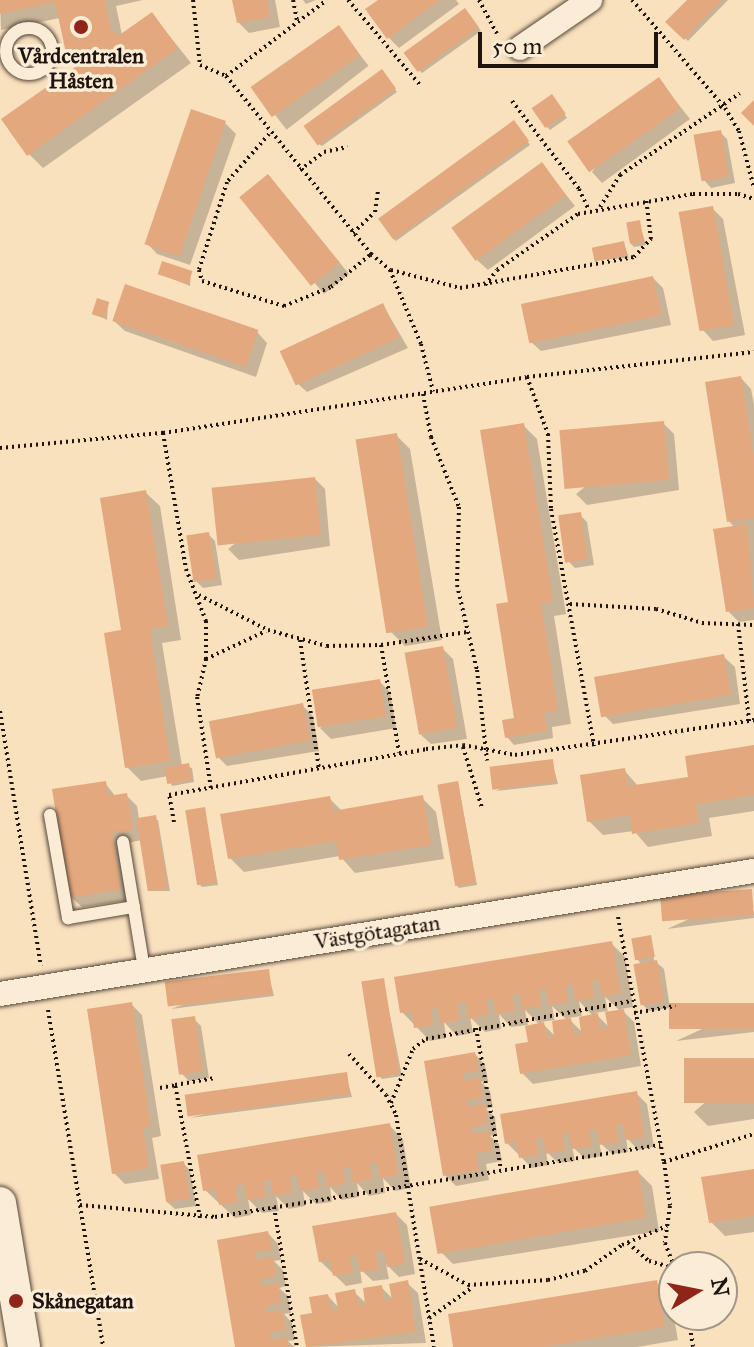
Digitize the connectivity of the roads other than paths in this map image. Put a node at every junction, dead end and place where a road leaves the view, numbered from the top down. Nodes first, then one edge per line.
1 (590, 0) edge
2 (520, 48) dead end
3 (50, 815) dead end
4 (123, 842) dead end
5 (754, 871) edge
6 (134, 907) junction
7 (144, 969) junction
8 (0, 994) edge
9 (0, 1203) edge
10 (24, 1347) edge

1 - 2 street
3 - 6 lane
4 - 6 lane
5 - 7 street, Västgötagatan
6 - 7 lane
7 - 8 street, Västgötagatan
9 - 10 street

